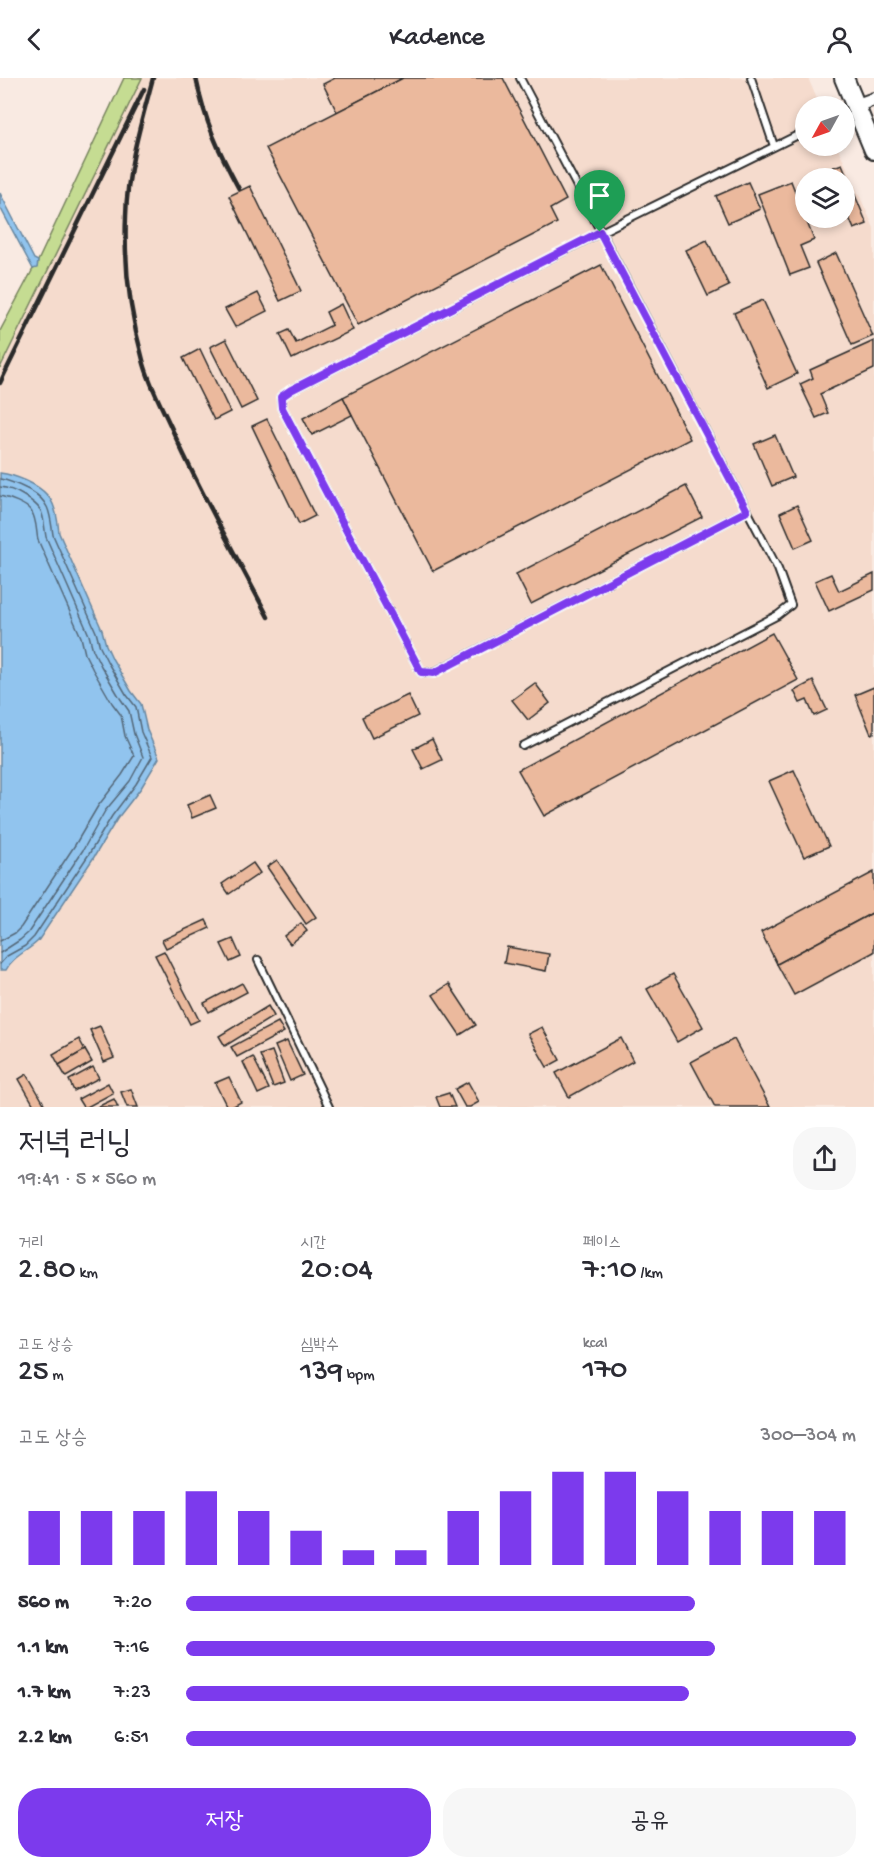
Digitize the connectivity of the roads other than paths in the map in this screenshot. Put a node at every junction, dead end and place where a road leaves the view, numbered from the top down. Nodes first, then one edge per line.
1 (520, 78) edge
2 (751, 78) edge
3 (844, 78) edge
4 (847, 96) edge
5 (874, 99) edge
6 (855, 107) edge
7 (855, 118) edge
8 (795, 136) edge
9 (774, 146) junction
10 (874, 150) edge
11 (600, 232) junction
12 (747, 511) junction
13 (524, 746) dead end
14 (258, 960) dead end
15 (329, 1107) edge

1 - 11 lane
2 - 9 lane
3 - 4 main road
5 - 6 street
7 - 10 main road
8 - 9 lane
9 - 11 lane
11 - 12 lane
11 - 12 lane
12 - 13 lane
14 - 15 lane

